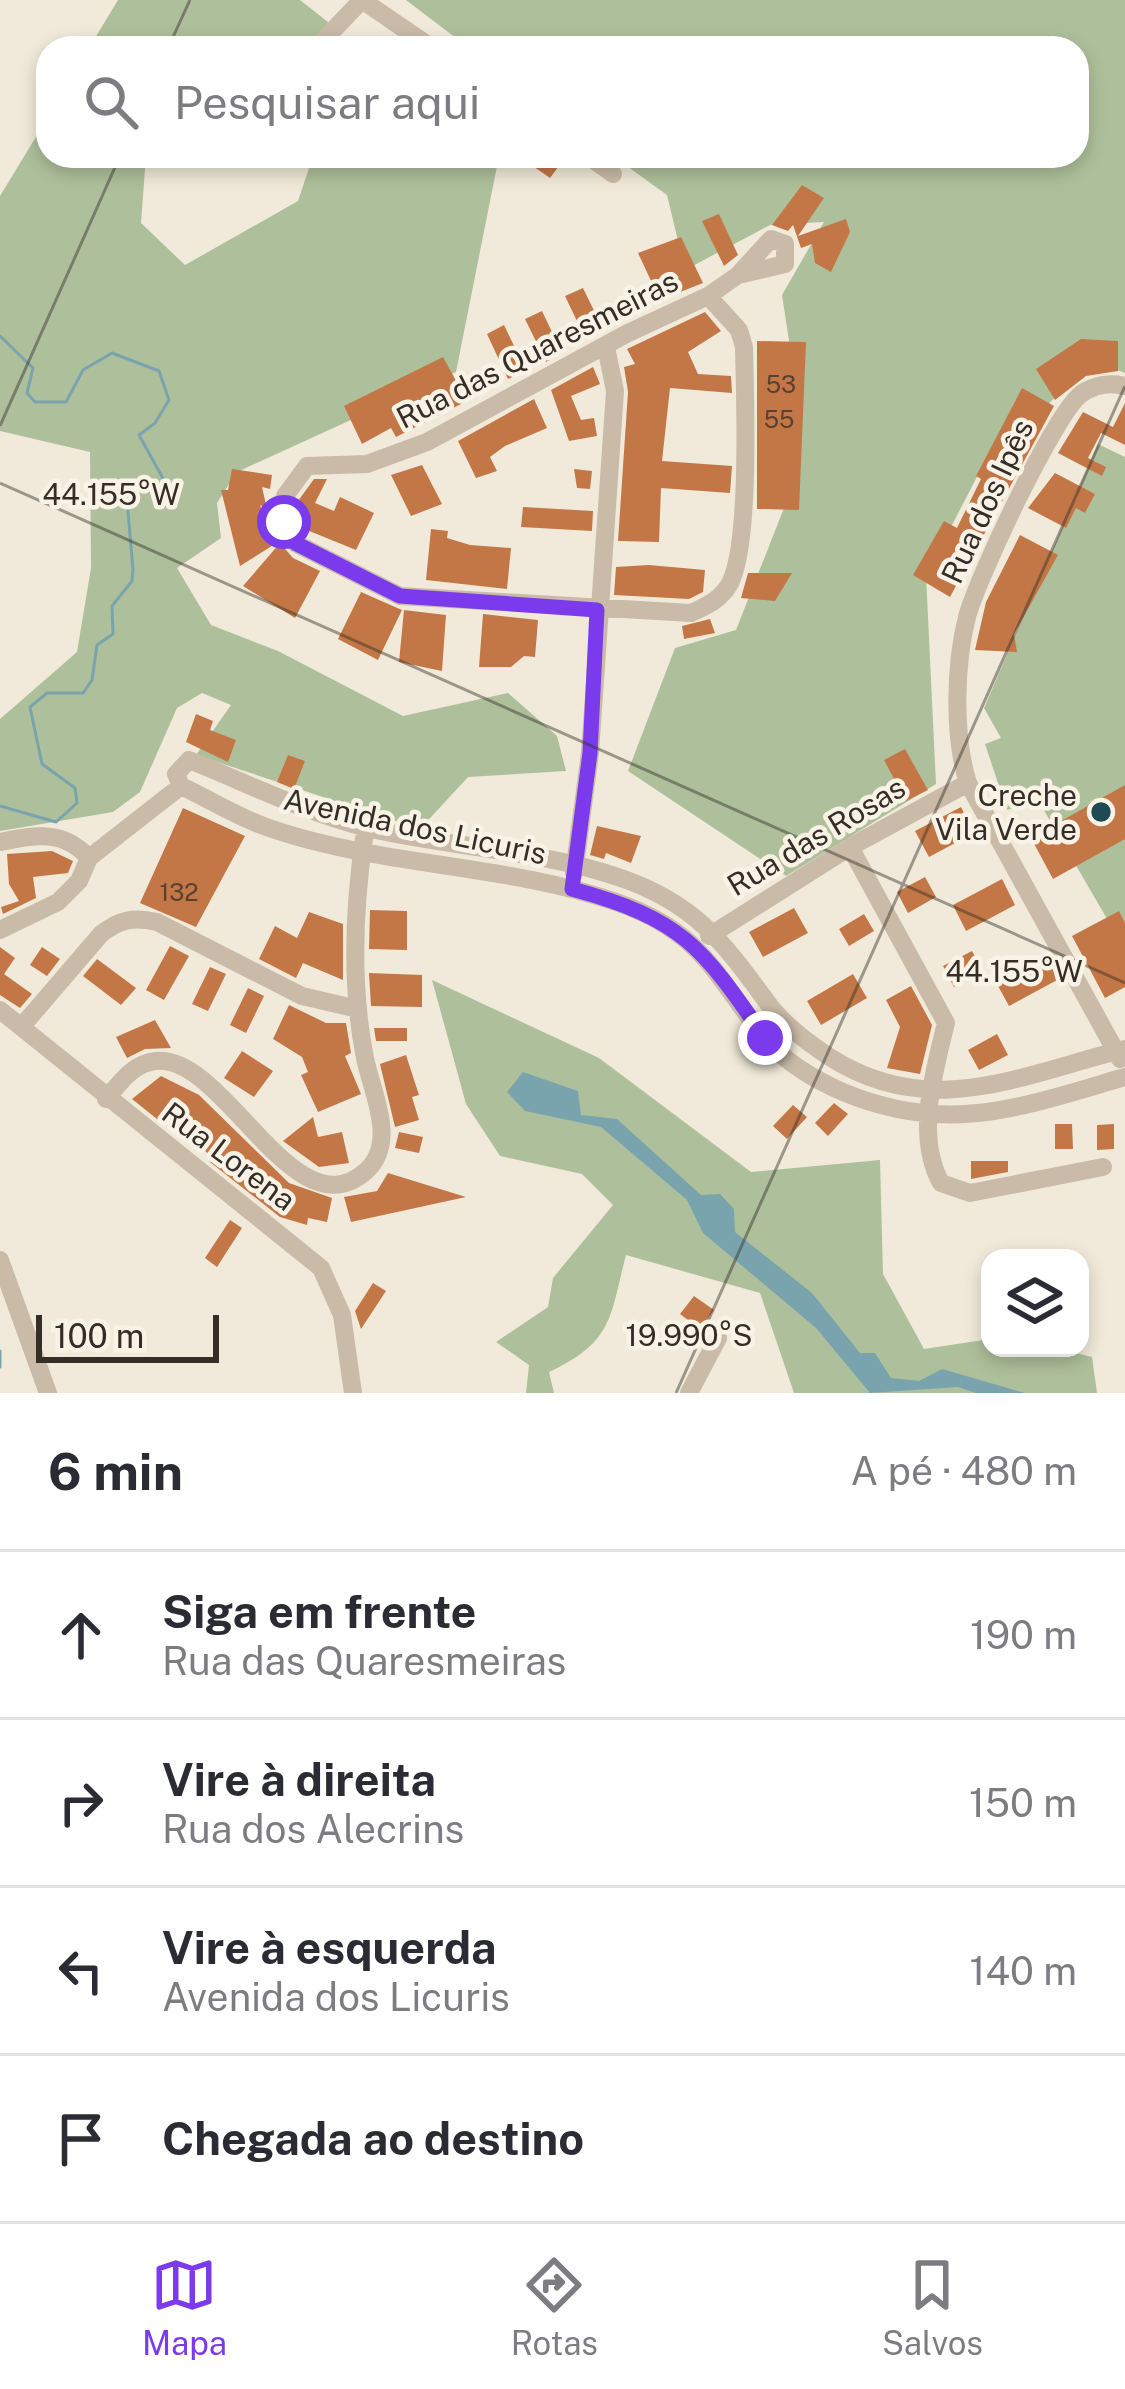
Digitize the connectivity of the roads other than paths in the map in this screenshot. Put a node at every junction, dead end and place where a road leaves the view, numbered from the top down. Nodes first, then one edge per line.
1 (362, 0) edge
2 (328, 36) edge
3 (414, 36) edge
4 (605, 168) edge
5 (614, 174) dead end
6 (738, 275) dead end
7 (708, 296) junction
8 (606, 347) junction
9 (1125, 386) edge
10 (597, 610) junction
11 (968, 783) junction
12 (182, 786) junction
13 (366, 827) junction
14 (0, 842) edge
15 (850, 847) junction
16 (362, 849) junction
17 (89, 858) junction
18 (575, 866) junction
19 (572, 889) junction
20 (0, 930) edge
21 (715, 932) junction
22 (697, 944) junction
23 (358, 1009) junction
24 (0, 1010) edge
25 (23, 1025) junction
26 (1122, 1050) edge
27 (1124, 1077) edge
28 (929, 1090) junction
29 (106, 1099) junction
30 (930, 1117) junction
31 (1103, 1167) dead end
32 (0, 1260) edge
33 (718, 1338) dead end
34 (48, 1393) edge
35 (353, 1393) edge
36 (689, 1393) edge

1 - 2 street
1 - 3 street
4 - 5 street
6 - 7 street, Rua das Quaresmeiras
7 - 8 street, Rua das Quaresmeiras
7 - 10 street, Rua das Quaresmeiras
8 - 10 street
8 - 10 street, Rua das Quaresmeiras
9 - 11 street, Rua dos Ipês
10 - 18 street
11 - 15 street, Rua das Rosas
11 - 26 street, Rua dos Ipês
12 - 13 street, Avenida dos Licuris
12 - 16 street, Avenida dos Licuris
12 - 17 street
13 - 16 street
13 - 18 street, Avenida dos Licuris
14 - 17 street
15 - 21 street, Rua das Rosas
15 - 28 street
16 - 19 street, Avenida dos Licuris
16 - 23 street
17 - 20 street
18 - 19 street
18 - 21 street, Avenida dos Licuris
19 - 22 street, Avenida dos Licuris
21 - 22 street, Rua das Rosas
21 - 28 street, Avenida dos Licuris
22 - 30 street, Avenida dos Licuris
23 - 25 street
23 - 29 street
24 - 25 street, Rua Lorena
25 - 29 street, Rua Lorena
26 - 27 street, Rua dos Ipês
26 - 28 street, Avenida dos Licuris
27 - 30 street, Avenida dos Licuris
28 - 30 street
29 - 35 street, Rua Lorena
30 - 31 street
32 - 34 street
33 - 36 street

